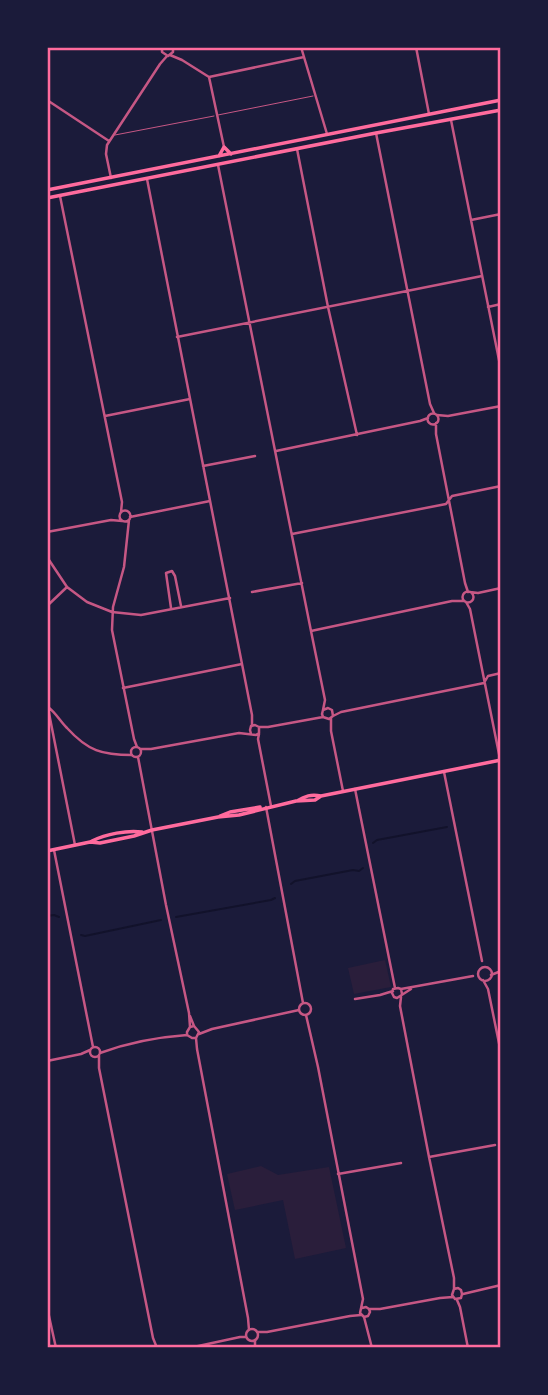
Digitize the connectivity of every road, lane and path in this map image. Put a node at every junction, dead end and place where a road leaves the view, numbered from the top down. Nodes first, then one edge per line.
1 (301, 47) edge
2 (416, 47) edge
3 (162, 49) edge
4 (173, 49) edge
5 (168, 55) junction
6 (304, 57) junction
7 (182, 60) junction
8 (160, 64) junction
9 (209, 77) junction
10 (316, 95) junction
11 (47, 100) edge
12 (501, 100) edge
13 (501, 110) edge
14 (429, 114) junction
15 (217, 115) junction
16 (451, 120) junction
17 (431, 124) junction
18 (374, 125) junction
19 (376, 133) junction
20 (327, 134) junction
21 (113, 135) junction
22 (110, 141) junction
23 (224, 147) junction
24 (297, 149) junction
25 (231, 154) junction
26 (218, 156) junction
27 (218, 165) junction
28 (111, 178) junction
29 (147, 179) junction
30 (112, 186) junction
31 (59, 188) junction
32 (47, 190) edge
33 (60, 196) junction
34 (47, 198) edge
35 (501, 214) edge
36 (471, 220) junction
37 (482, 276) junction
38 (407, 291) junction
39 (501, 304) edge
40 (328, 307) junction
41 (488, 307) junction
42 (250, 323) junction
43 (177, 337) junction
44 (501, 370) edge
45 (190, 399) junction
46 (501, 405) edge
47 (105, 416) junction
48 (433, 419) junction
49 (356, 435) junction
50 (276, 451) junction
51 (255, 456) dead end
52 (203, 466) junction
53 (501, 486) edge
54 (210, 501) junction
55 (122, 502) junction
56 (449, 502) junction
57 (120, 513) junction
58 (127, 517) junction
59 (111, 520) junction
60 (47, 533) edge
61 (292, 534) junction
62 (47, 557) edge
63 (302, 583) junction
64 (67, 587) junction
65 (501, 588) edge
66 (252, 592) dead end
67 (466, 593) junction
68 (478, 593) junction
69 (230, 598) junction
70 (472, 600) junction
71 (452, 601) junction
72 (465, 601) junction
73 (47, 606) edge
74 (181, 606) junction
75 (171, 608) junction
76 (470, 609) junction
77 (112, 612) junction
78 (311, 631) junction
79 (242, 664) junction
80 (501, 673) edge
81 (484, 683) junction
82 (124, 688) junction
83 (325, 701) junction
84 (48, 705) edge
85 (332, 714) junction
86 (252, 715) junction
87 (323, 715) junction
88 (251, 727) junction
89 (259, 729) junction
90 (331, 731) junction
91 (239, 733) junction
92 (252, 734) junction
93 (259, 745) junction
94 (136, 752) junction
95 (501, 760) edge
96 (444, 772) junction
97 (355, 789) junction
98 (344, 792) junction
99 (268, 807) junction
100 (152, 830) junction
101 (75, 845) junction
102 (54, 850) junction
103 (47, 851) edge
104 (482, 961) junction
105 (479, 970) junction
106 (500, 971) edge
107 (490, 973) junction
108 (473, 976) junction
109 (482, 979) junction
110 (488, 989) junction
111 (398, 991) junction
112 (380, 995) junction
113 (394, 997) junction
114 (355, 999) dead end
115 (303, 1003) junction
116 (400, 1006) junction
117 (299, 1010) junction
118 (306, 1015) junction
119 (192, 1027) junction
120 (187, 1033) junction
121 (196, 1035) junction
122 (95, 1048) junction
123 (113, 1049) junction
124 (501, 1053) edge
125 (82, 1054) junction
126 (99, 1054) junction
127 (93, 1056) junction
128 (47, 1061) edge
129 (99, 1068) junction
130 (495, 1145) dead end
131 (429, 1157) junction
132 (401, 1163) dead end
133 (338, 1174) junction
134 (501, 1285) edge
135 (457, 1294) junction
136 (47, 1307) edge
137 (365, 1312) junction
138 (248, 1318) junction
139 (49, 1323) edge
140 (256, 1332) junction
141 (247, 1334) junction
142 (253, 1341) junction
143 (56, 1348) edge
144 (155, 1348) edge
145 (189, 1348) edge
146 (254, 1348) edge
147 (372, 1348) edge
148 (468, 1348) edge

1 - 6 street
2 - 14 street
3 - 5 street
3 - 8 street
4 - 5 street
4 - 7 street
5 - 7 street
5 - 8 street
6 - 9 street
6 - 10 street
7 - 9 street
8 - 21 street
9 - 15 street
10 - 15 lane
10 - 20 street
11 - 22 street
12 - 14 main road
13 - 16 main road
14 - 17 main road
14 - 18 main road
15 - 21 lane
15 - 23 street
16 - 17 main road
16 - 36 street
17 - 19 main road
18 - 19 main road
18 - 20 main road
19 - 24 main road
19 - 38 street
20 - 25 main road
21 - 22 street
22 - 28 street
23 - 25 main road
23 - 26 main road
24 - 27 main road
24 - 40 street
25 - 26 main road
26 - 27 main road
26 - 28 main road
27 - 29 main road
27 - 42 street
28 - 30 main road
28 - 31 main road
29 - 30 main road
29 - 43 street
30 - 33 main road
31 - 32 main road
31 - 33 main road
33 - 34 main road
33 - 47 street
35 - 36 street
36 - 37 street
37 - 38 street
37 - 41 street
38 - 40 street
38 - 48 street
39 - 41 street
40 - 42 street
40 - 49 street
41 - 44 street
42 - 43 street
42 - 50 street
43 - 45 street
45 - 47 street
45 - 52 street
46 - 48 street
47 - 55 street
48 - 49 street
48 - 56 street
49 - 50 street
50 - 61 street
51 - 52 street
52 - 54 street
53 - 56 street
54 - 58 street
54 - 69 street
55 - 57 street
55 - 58 street
56 - 61 street
56 - 67 street
57 - 58 street
57 - 58 street
57 - 59 street
58 - 59 street
58 - 77 street
59 - 60 street
61 - 63 street
62 - 64 street
63 - 66 street
63 - 78 street
64 - 73 street
64 - 77 street
65 - 68 street
67 - 68 street
67 - 70 street
67 - 71 street
67 - 72 street
68 - 70 street
69 - 74 street
69 - 79 street
70 - 72 street
70 - 76 street
71 - 72 street
71 - 78 street
72 - 76 street
74 - 75 street
74 - 75 street
75 - 77 street
76 - 81 street
77 - 82 street
78 - 83 street
79 - 82 street
79 - 86 street
80 - 81 street
81 - 85 street
81 - 95 street
82 - 94 street
83 - 85 street
83 - 87 street
84 - 94 street
84 - 101 street
85 - 87 street
85 - 87 street
85 - 90 street
86 - 88 street
86 - 89 street
87 - 89 street
87 - 90 street
88 - 89 street
88 - 91 street
88 - 92 street
89 - 92 street
89 - 93 street
90 - 98 street
91 - 92 street
91 - 94 street
92 - 93 street
93 - 99 street
94 - 100 street
95 - 96 main road
96 - 97 main road
96 - 104 street
97 - 98 main road
97 - 111 street
98 - 99 main road
99 - 100 main road
99 - 115 street
100 - 101 main road
100 - 119 street
101 - 102 main road
102 - 103 main road
102 - 122 street
104 - 105 street
104 - 107 street
105 - 107 street
105 - 108 street
105 - 109 street
106 - 107 street
107 - 109 street
107 - 110 street
108 - 109 street
108 - 111 street
109 - 110 street
110 - 124 street
111 - 112 street
111 - 113 street
111 - 113 street
111 - 116 street
112 - 113 street
112 - 114 street
113 - 116 street
115 - 117 street
115 - 118 street
116 - 131 street
117 - 118 street
117 - 121 street
118 - 133 street
119 - 120 street
119 - 121 street
120 - 121 street
120 - 123 street
121 - 138 street
122 - 123 street
122 - 125 street
122 - 126 street
122 - 127 street
123 - 126 street
125 - 127 street
125 - 128 street
126 - 127 street
126 - 129 street
127 - 129 street
129 - 144 street
130 - 131 street
131 - 135 street
132 - 133 street
133 - 137 street
134 - 135 street
135 - 137 street
135 - 148 street
136 - 139 street
137 - 140 street
137 - 147 street
138 - 140 street
138 - 141 street
139 - 143 street
140 - 141 street
140 - 142 street
141 - 142 street
141 - 145 street
142 - 146 street

